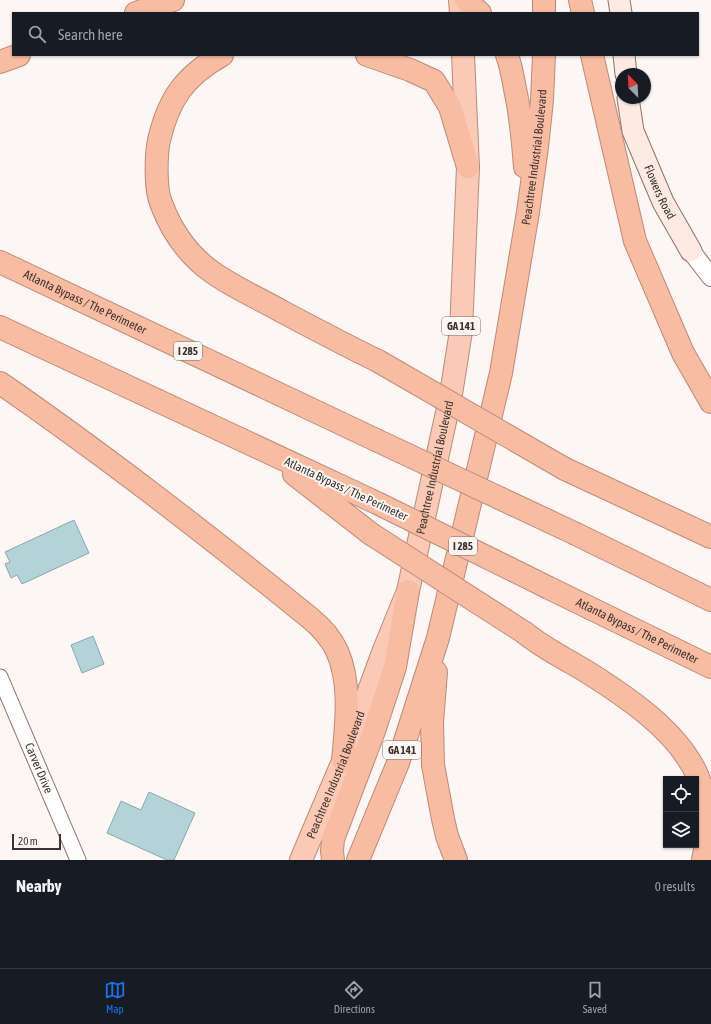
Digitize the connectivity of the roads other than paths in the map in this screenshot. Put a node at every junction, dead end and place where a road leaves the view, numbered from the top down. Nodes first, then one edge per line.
1 (172, 0) edge
2 (460, 0) edge
3 (466, 0) edge
4 (544, 0) edge
5 (580, 0) edge
6 (619, 0) edge
7 (139, 12) edge
8 (461, 12) edge
9 (479, 12) edge
10 (544, 12) edge
11 (583, 12) edge
12 (620, 12) edge
13 (16, 56) edge
14 (220, 56) edge
15 (370, 56) edge
16 (463, 56) edge
17 (507, 56) edge
18 (544, 56) edge
19 (592, 56) edge
20 (624, 56) edge
21 (0, 62) edge
22 (625, 68) edge
23 (629, 104) edge
24 (468, 167) junction
25 (528, 212) junction
26 (691, 251) joint
27 (0, 262) edge
28 (711, 278) edge
29 (0, 327) edge
30 (0, 383) edge
31 (711, 402) edge
32 (263, 450) junction
33 (711, 537) edge
34 (408, 591) junction
35 (711, 600) edge
36 (438, 638) junction
37 (711, 668) edge
38 (0, 677) edge
39 (343, 761) junction
40 (78, 860) edge
41 (301, 860) edge
42 (333, 860) edge
43 (358, 860) edge
44 (456, 860) edge
45 (703, 860) edge

1 - 7 highway
2 - 8 highway
3 - 9 highway
4 - 10 highway
5 - 11 highway
6 - 12 main road
13 - 21 highway
14 - 33 highway, bridge
15 - 24 highway
16 - 24 highway, Peachtree Industrial Boulevard / GA 141
17 - 25 highway
18 - 25 highway, Peachtree Industrial Boulevard / GA 141
19 - 31 highway
20 - 22 main road
23 - 26 main road, Flowers Road
24 - 34 highway, Peachtree Industrial Boulevard / GA 141
25 - 36 highway, Peachtree Industrial Boulevard / GA 141
26 - 28 street, Flowers Road
27 - 35 highway, Atlanta Bypass / The Perimeter / I 285, bridge
29 - 32 highway, Atlanta Bypass / The Perimeter / I 285
30 - 39 highway
32 - 37 highway, Atlanta Bypass / The Perimeter / I 285, bridge
32 - 45 highway, bridge
34 - 39 highway, Peachtree Industrial Boulevard / GA 141
34 - 42 highway
36 - 43 highway, Peachtree Industrial Boulevard / GA 141
36 - 44 highway
38 - 40 street, Carver Drive
39 - 41 highway, Peachtree Industrial Boulevard / GA 141

